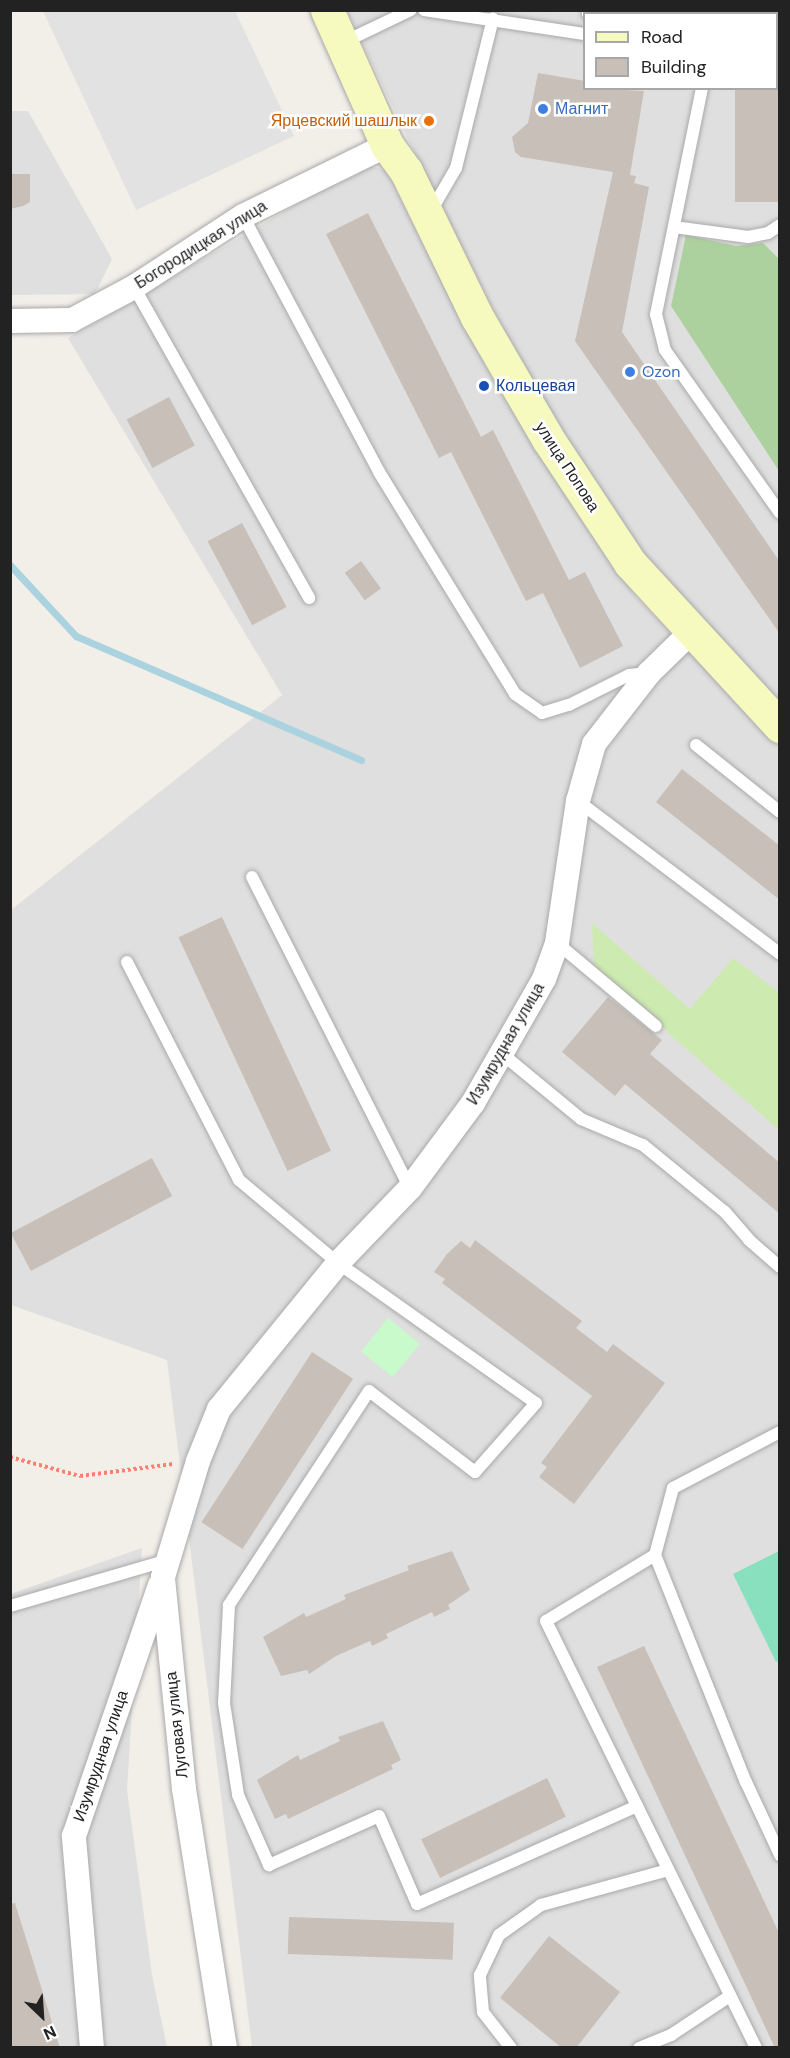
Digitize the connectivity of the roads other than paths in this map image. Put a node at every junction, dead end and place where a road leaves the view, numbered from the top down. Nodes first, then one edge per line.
1 (327, 10) edge
2 (411, 10) edge
3 (424, 10) edge
4 (493, 20) junction
5 (583, 34) edge
6 (342, 43) junction
7 (702, 90) edge
8 (387, 145) junction
9 (243, 216) junction
10 (428, 218) junction
11 (780, 225) edge
12 (674, 227) junction
13 (134, 287) junction
14 (10, 321) edge
15 (780, 513) edge
16 (309, 598) dead end
17 (691, 632) junction
18 (649, 673) junction
19 (780, 726) edge
20 (696, 745) dead end
21 (578, 801) junction
22 (780, 812) edge
23 (252, 877) dead end
24 (557, 944) junction
25 (780, 954) edge
26 (127, 962) dead end
27 (656, 1026) dead end
28 (501, 1053) junction
29 (410, 1188) junction
30 (338, 1263) junction
31 (780, 1267) edge
32 (219, 1409) joint
33 (780, 1432) edge
34 (655, 1555) junction
35 (166, 1568) junction
36 (10, 1606) edge
37 (637, 1806) junction
38 (780, 1855) edge
39 (668, 1870) junction
40 (730, 1996) junction
41 (92, 2048) edge
42 (225, 2048) edge
43 (511, 2048) edge
44 (639, 2048) edge
45 (756, 2048) edge

1 - 6 street, улица Попова
2 - 6 lane
3 - 4 lane
4 - 5 lane
4 - 10 lane
6 - 8 street, улица Попова
7 - 12 lane
8 - 9 street, Богородицкая улица
8 - 10 street, улица Попова
9 - 13 street, Богородицкая улица
9 - 18 lane
10 - 17 street, улица Попова
11 - 12 lane
12 - 15 lane
13 - 14 street, Богородицкая улица
13 - 16 lane
17 - 18 street, Изумрудная улица
17 - 19 street, улица Попова
18 - 21 street, Изумрудная улица
20 - 22 lane
21 - 24 street, Изумрудная улица
21 - 25 lane
23 - 29 lane
24 - 27 lane
24 - 28 street, Изумрудная улица
26 - 30 lane
28 - 29 street, Изумрудная улица
28 - 31 lane
29 - 30 street, Изумрудная улица
30 - 32 street, Изумрудная улица
30 - 37 lane
32 - 35 street, Луговая улица
33 - 34 lane
34 - 37 lane
34 - 38 lane
35 - 36 lane
35 - 41 street, Изумрудная улица
35 - 42 street, Луговая улица
37 - 39 lane
39 - 40 lane
39 - 43 lane
40 - 44 lane
40 - 45 lane

